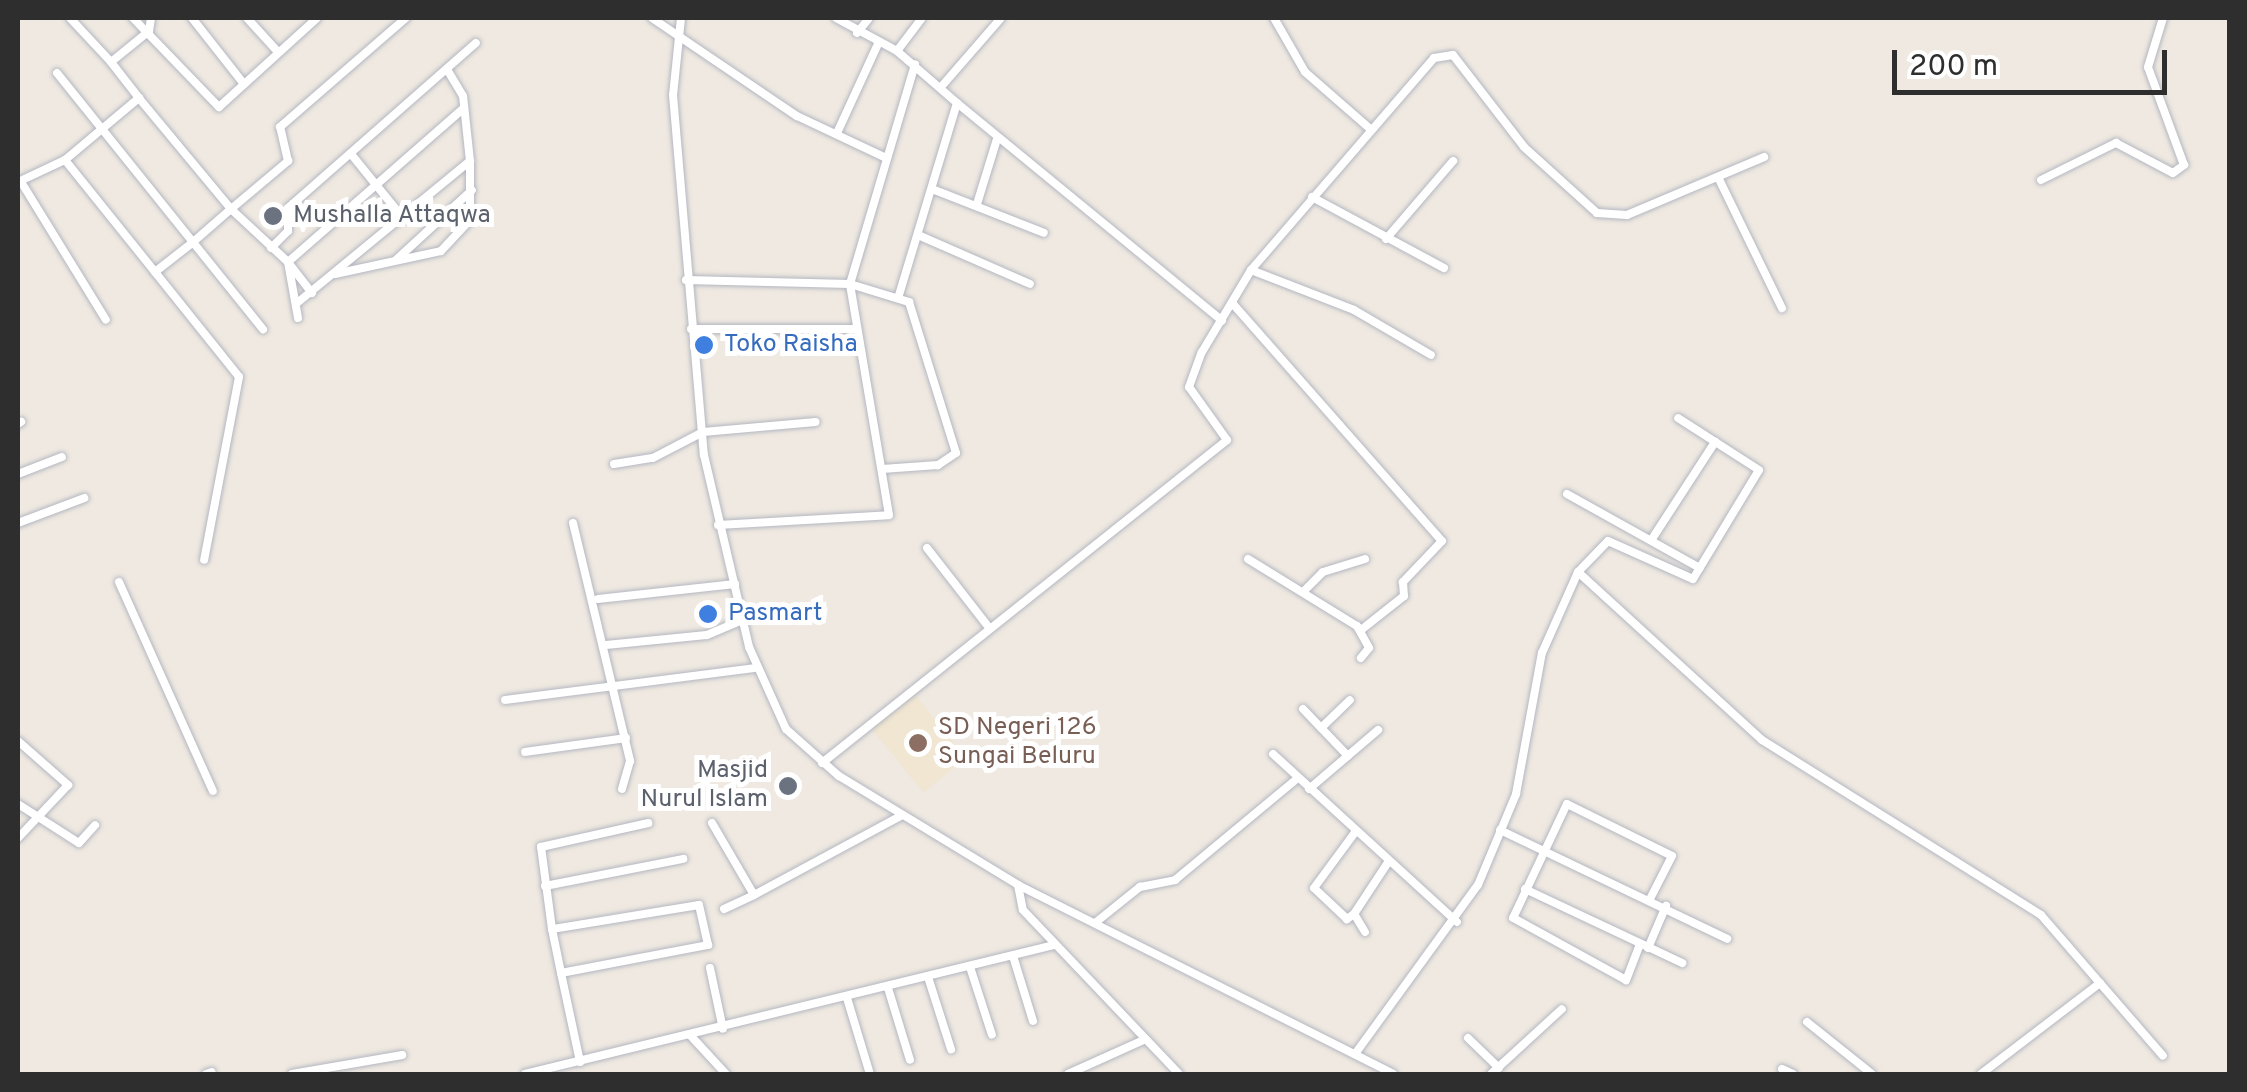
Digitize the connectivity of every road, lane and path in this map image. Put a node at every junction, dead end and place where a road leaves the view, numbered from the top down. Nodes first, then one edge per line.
1 (70, 18) edge
2 (133, 18) edge
3 (151, 18) edge
4 (192, 18) edge
5 (247, 18) edge
6 (406, 18) edge
7 (652, 18) edge
8 (681, 18) edge
9 (836, 18) edge
10 (868, 18) edge
11 (922, 18) edge
12 (1001, 18) edge
13 (1274, 18) edge
14 (2164, 18) edge
15 (310, 20) edge
16 (150, 31) junction
17 (858, 32) junction
18 (677, 34) junction
19 (476, 44) dead end
20 (878, 44) junction
21 (897, 50) junction
22 (278, 52) junction
23 (111, 62) junction
24 (915, 64) junction
25 (447, 69) junction
26 (57, 73) dead end
27 (244, 84) junction
28 (941, 87) junction
29 (140, 98) junction
30 (957, 103) junction
31 (464, 108) junction
32 (1368, 126) junction
33 (100, 129) junction
34 (837, 133) junction
35 (998, 140) junction
36 (351, 154) junction
37 (884, 157) junction
38 (1764, 158) dead end
39 (65, 160) junction
40 (470, 161) junction
41 (1453, 161) dead end
42 (1718, 177) junction
43 (2041, 180) dead end
44 (20, 183) edge
45 (376, 186) junction
46 (932, 189) junction
47 (472, 190) junction
48 (1312, 197) junction
49 (977, 204) junction
50 (231, 209) junction
51 (403, 218) junction
52 (1044, 233) dead end
53 (918, 235) junction
54 (1386, 239) junction
55 (192, 242) junction
56 (271, 248) junction
57 (396, 260) junction
58 (288, 262) junction
59 (1444, 268) dead end
60 (1251, 270) junction
61 (155, 272) junction
62 (335, 274) junction
63 (686, 280) junction
64 (850, 284) junction
65 (1030, 284) dead end
66 (312, 293) junction
67 (899, 295) junction
68 (296, 304) junction
69 (1233, 304) junction
70 (1782, 308) dead end
71 (298, 318) dead end
72 (106, 320) dead end
73 (1222, 321) junction
74 (691, 329) junction
75 (855, 329) junction
76 (263, 330) dead end
77 (1431, 355) dead end
78 (1678, 418) dead end
79 (816, 422) dead end
80 (703, 432) junction
81 (1714, 442) junction
82 (62, 456) dead end
83 (614, 464) dead end
84 (882, 469) junction
85 (18, 474) edge
86 (1567, 494) dead end
87 (84, 498) dead end
88 (18, 523) edge
89 (574, 523) dead end
90 (718, 526) junction
91 (1652, 539) junction
92 (926, 548) dead end
93 (1248, 559) dead end
94 (1365, 559) dead end
95 (204, 560) dead end
96 (1700, 568) junction
97 (1578, 572) junction
98 (119, 582) dead end
99 (735, 584) junction
100 (1303, 592) junction
101 (598, 599) junction
102 (743, 620) junction
103 (987, 625) junction
104 (1361, 630) junction
105 (606, 645) junction
106 (1361, 658) dead end
107 (756, 668) junction
108 (616, 691) junction
109 (506, 700) dead end
110 (1350, 700) dead end
111 (1303, 709) dead end
112 (1321, 728) junction
113 (1378, 730) dead end
114 (626, 738) junction
115 (18, 741) edge
116 (524, 752) dead end
117 (1273, 754) dead end
118 (1348, 756) junction
119 (822, 763) junction
120 (1298, 778) junction
121 (622, 788) dead end
122 (1310, 789) junction
123 (213, 791) dead end
124 (18, 804) edge
125 (901, 816) junction
126 (38, 821) junction
127 (712, 823) dead end
128 (648, 824) dead end
129 (95, 825) dead end
130 (1500, 830) junction
131 (1356, 832) junction
132 (18, 838) edge
133 (1542, 850) junction
134 (682, 859) dead end
135 (1389, 862) junction
136 (1018, 885) junction
137 (544, 886) junction
138 (1525, 889) junction
139 (754, 894) junction
140 (1650, 899) junction
141 (1666, 906) junction
142 (724, 909) dead end
143 (1354, 914) junction
144 (1456, 922) junction
145 (1094, 923) junction
146 (552, 929) junction
147 (1365, 932) dead end
148 (1727, 939) dead end
149 (1054, 945) junction
150 (1644, 946) junction
151 (1013, 956) junction
152 (1682, 962) dead end
153 (970, 967) junction
154 (710, 968) dead end
155 (561, 973) junction
156 (928, 977) junction
157 (2100, 982) junction
158 (888, 988) junction
159 (846, 998) junction
160 (1562, 1009) dead end
161 (1033, 1021) dead end
162 (1806, 1022) dead end
163 (723, 1029) junction
164 (690, 1035) junction
165 (992, 1035) dead end
166 (1468, 1038) dead end
167 (1146, 1039) junction
168 (951, 1049) dead end
169 (402, 1055) dead end
170 (2163, 1056) dead end
171 (1363, 1057) junction
172 (910, 1060) dead end
173 (580, 1062) junction
174 (1782, 1069) dead end
175 (1495, 1071) edge
176 (1176, 1072) edge
177 (292, 1074) edge
178 (526, 1074) edge
179 (726, 1074) edge
180 (870, 1074) edge
181 (1068, 1074) edge
182 (1160, 1074) edge
183 (1393, 1074) edge
184 (1793, 1074) edge
185 (1872, 1074) edge
186 (1980, 1074) edge

1 - 23 street
2 - 16 street
3 - 16 street
4 - 27 street
5 - 22 street
6 - 50 street
7 - 18 street
8 - 18 street
9 - 17 street
10 - 17 street
11 - 21 street
12 - 28 street
13 - 32 street
14 - 43 street
15 - 22 street
16 - 23 street
16 - 27 street
17 - 20 street
18 - 34 street
18 - 63 street
19 - 25 street
20 - 21 street
20 - 34 street
21 - 24 street
22 - 27 street
23 - 29 street
24 - 28 street
24 - 37 street
25 - 31 street
25 - 36 street
26 - 33 street
28 - 30 street
29 - 33 street
29 - 50 street
30 - 35 street
30 - 46 street
31 - 40 street
31 - 45 street
32 - 42 street
32 - 48 street
33 - 39 street
33 - 55 street
34 - 37 street
35 - 49 street
35 - 73 street
36 - 45 street
36 - 56 street
37 - 64 street
38 - 42 street
39 - 44 street
39 - 61 street
40 - 47 street
40 - 51 street
41 - 54 street
42 - 70 street
44 - 72 street
45 - 51 street
45 - 58 street
46 - 49 street
46 - 53 street
47 - 57 street
47 - 57 street
48 - 54 street
48 - 60 street
49 - 52 street
50 - 55 street
50 - 56 street
51 - 62 street
53 - 65 street
53 - 67 street
54 - 59 street
55 - 61 street
55 - 76 street
56 - 58 street
57 - 62 street
58 - 66 street
58 - 68 street
60 - 69 street
60 - 77 street
61 - 95 street
62 - 66 street
63 - 64 street
63 - 74 street
64 - 67 street
64 - 75 street
66 - 68 street
67 - 84 street
68 - 71 street
69 - 73 street
69 - 104 street
73 - 103 street
74 - 75 street
74 - 80 street
75 - 84 street
78 - 81 street
79 - 80 street
80 - 83 street
80 - 90 street
81 - 91 street
81 - 96 street
82 - 85 street
84 - 90 street
86 - 91 street
87 - 88 street
89 - 101 street
90 - 99 street
91 - 96 street
92 - 103 street
93 - 100 street
94 - 100 street
96 - 97 street
97 - 130 street
97 - 157 street
98 - 123 street
99 - 101 street
99 - 102 street
100 - 104 street
101 - 105 street
102 - 105 street
102 - 107 street
103 - 119 street
104 - 106 street
105 - 108 street
107 - 108 street
107 - 119 street
108 - 109 street
108 - 114 street
110 - 112 street
111 - 112 street
112 - 118 street
113 - 118 street
114 - 116 street
114 - 121 street
115 - 126 street
117 - 120 street
118 - 122 street
119 - 125 street
120 - 122 street
120 - 145 street
122 - 131 street
124 - 126 street
125 - 136 street
125 - 139 street
126 - 129 street
126 - 132 street
127 - 139 street
128 - 137 street
130 - 133 street
130 - 144 street
131 - 135 street
131 - 143 street
133 - 138 street
133 - 140 street
133 - 140 street
134 - 137 street
135 - 143 street
135 - 144 street
136 - 145 street
136 - 149 street
137 - 146 street
138 - 150 street
138 - 150 street
139 - 142 street
140 - 141 street
141 - 148 street
141 - 150 street
143 - 147 street
144 - 171 street
145 - 171 street
146 - 155 street
146 - 155 street
149 - 151 street
149 - 167 street
150 - 152 street
151 - 153 street
151 - 161 street
153 - 156 street
153 - 165 street
154 - 163 street
155 - 173 street
156 - 158 street
156 - 168 street
157 - 170 street
157 - 186 street
158 - 159 street
158 - 172 street
159 - 163 street
159 - 180 street
160 - 175 street
162 - 185 street
163 - 164 street
164 - 173 street
164 - 179 street
166 - 175 street
167 - 176 street
167 - 181 street
169 - 177 street
171 - 183 street
173 - 178 street
174 - 184 street
176 - 182 street

